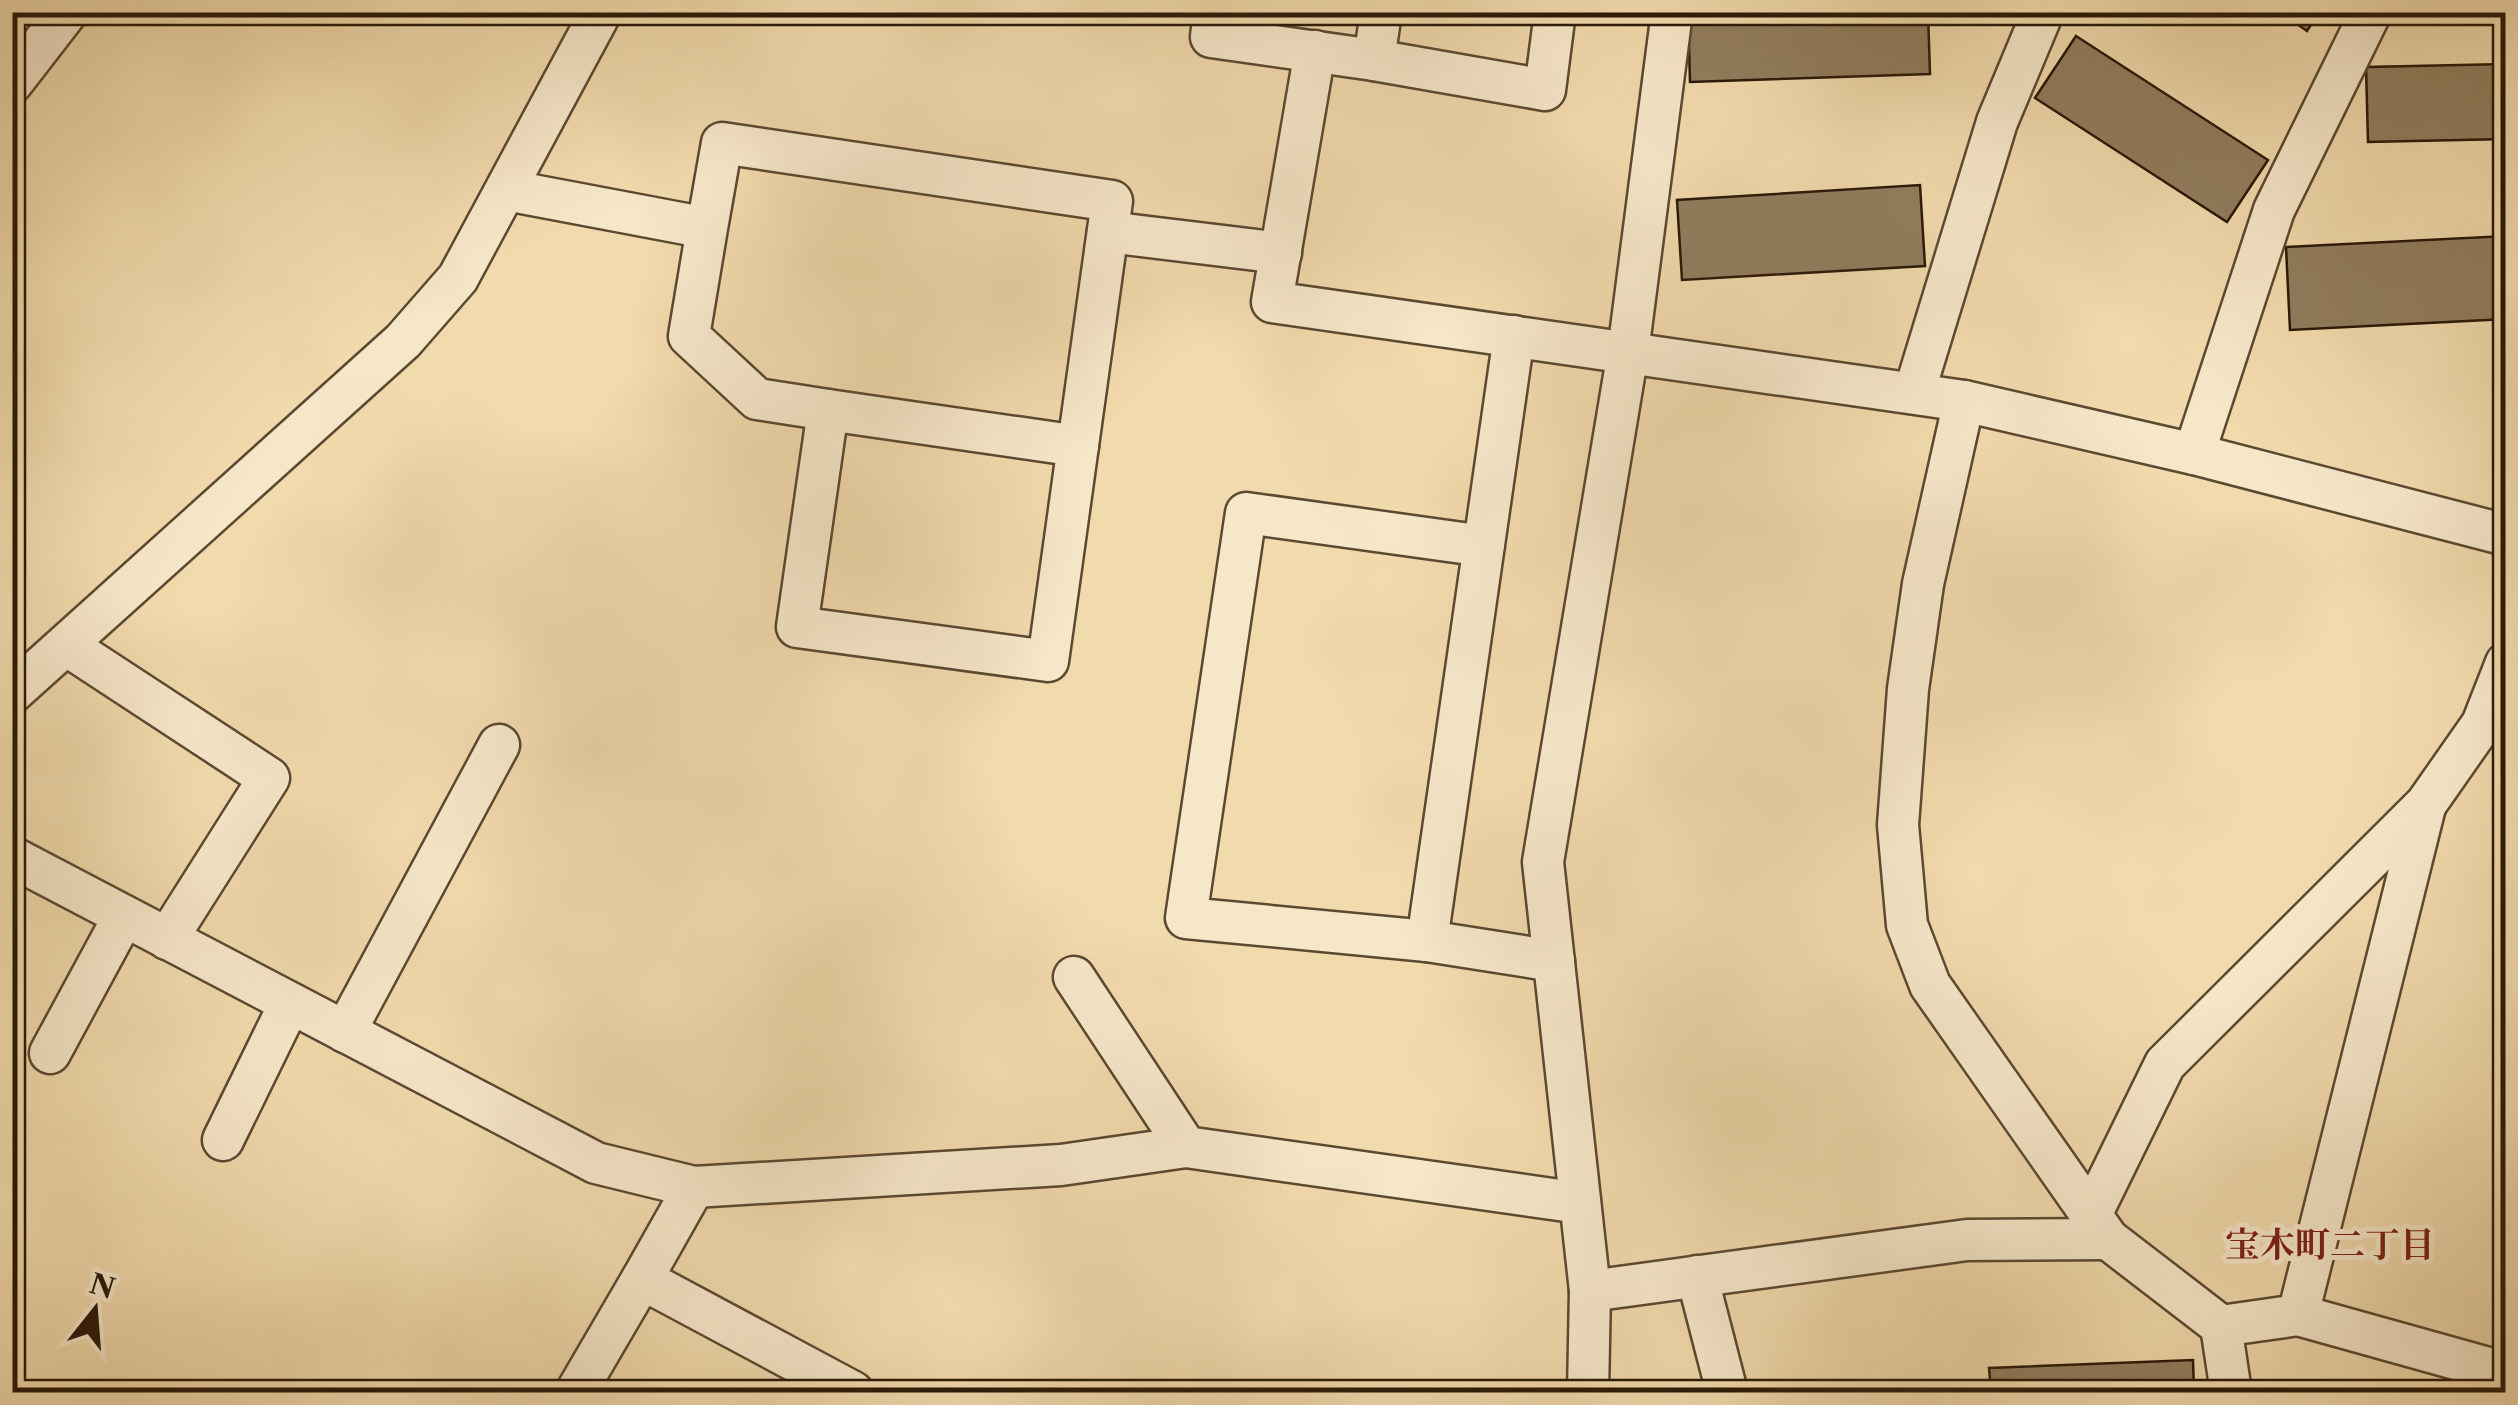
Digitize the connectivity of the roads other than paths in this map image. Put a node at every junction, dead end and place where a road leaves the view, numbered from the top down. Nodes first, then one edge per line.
1 (66, 12) edge
2 (601, 12) edge
3 (1214, 12) edge
4 (1382, 12) edge
5 (1555, 12) edge
6 (1672, 12) edge
7 (2043, 12) edge
8 (2371, 12) edge
9 (1315, 52) junction
10 (1374, 60) junction
11 (12, 83) edge
12 (506, 190) junction
13 (707, 228) junction
14 (1108, 232) junction
15 (1281, 253) junction
16 (1514, 336) junction
17 (1628, 352) junction
18 (1914, 394) junction
19 (1964, 401) junction
20 (828, 410) junction
21 (1078, 446) junction
22 (2194, 454) junction
23 (2506, 535) edge
24 (1484, 546) junction
25 (66, 645) junction
26 (2506, 664) edge
27 (12, 693) edge
28 (499, 745) dead end
29 (2426, 804) junction
30 (12, 857) edge
31 (124, 916) junction
32 (167, 939) junction
33 (1427, 941) junction
34 (1554, 962) junction
35 (1074, 977) dead end
36 (290, 1003) junction
37 (345, 1032) junction
38 (50, 1053) dead end
39 (223, 1140) dead end
40 (1186, 1147) junction
41 (694, 1186) junction
42 (1580, 1203) junction
43 (2099, 1228) junction
44 (1697, 1276) junction
45 (642, 1279) junction
46 (1590, 1291) junction
47 (2298, 1314) junction
48 (2221, 1326) junction
49 (2506, 1374) edge
50 (576, 1392) edge
51 (853, 1392) edge
52 (1588, 1392) edge
53 (1726, 1392) edge
54 (2232, 1392) edge

1 - 11 street
2 - 12 street
3 - 9 street
4 - 10 street
5 - 10 street
6 - 17 street
7 - 18 street
8 - 22 street
9 - 10 street
9 - 15 street
12 - 13 street
12 - 25 street
13 - 14 street
13 - 20 street
14 - 15 street
14 - 21 street
15 - 16 street
16 - 17 street
16 - 24 street
17 - 18 street
17 - 34 street
18 - 19 street
19 - 22 street
19 - 43 street
20 - 21 street
20 - 21 street
22 - 23 street
24 - 33 street
24 - 33 street
25 - 27 street
25 - 32 street
26 - 29 street
28 - 37 street
29 - 43 street
29 - 47 street
30 - 31 street
31 - 32 street
31 - 38 street
32 - 36 street
33 - 34 street
34 - 42 street
35 - 40 street
36 - 37 street
36 - 39 street
37 - 41 street
40 - 41 street
40 - 42 street
41 - 45 street
42 - 46 street
43 - 44 street
43 - 48 street
44 - 46 street
44 - 53 street
45 - 50 street
45 - 51 street
46 - 52 street
47 - 48 street
47 - 49 street
48 - 54 street

